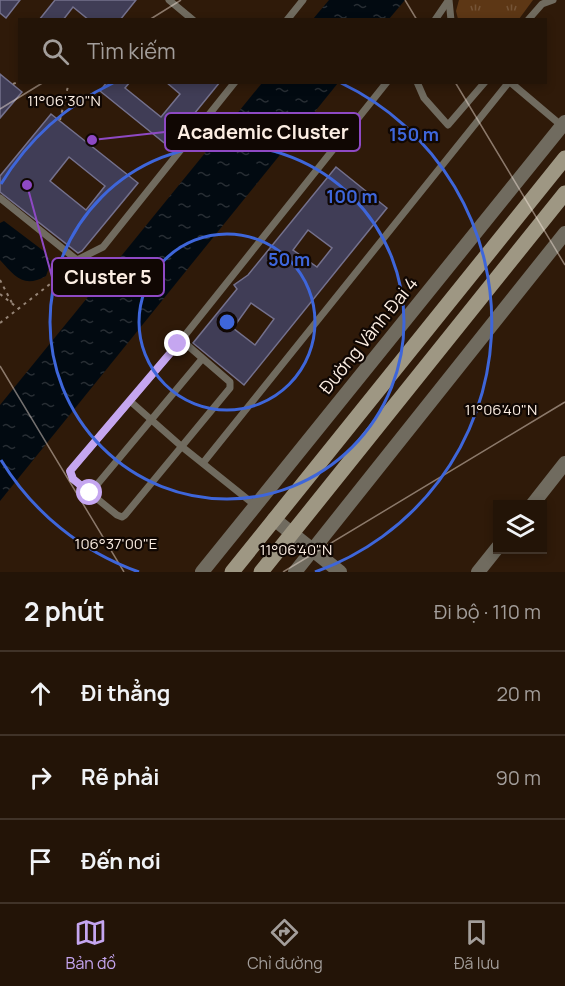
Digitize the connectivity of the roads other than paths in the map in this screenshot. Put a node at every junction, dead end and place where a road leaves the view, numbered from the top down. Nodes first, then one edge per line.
1 (169, 0) edge
2 (303, 0) edge
3 (553, 0) edge
4 (448, 1) edge
5 (543, 2) edge
6 (191, 18) edge
7 (289, 18) edge
8 (436, 18) edge
9 (451, 18) edge
10 (530, 18) edge
11 (233, 84) edge
12 (385, 84) edge
13 (418, 84) edge
14 (484, 84) edge
15 (507, 84) edge
16 (512, 84) edge
17 (563, 124) edge
18 (565, 158) edge
19 (565, 193) edge
20 (0, 198) edge
21 (565, 233) edge
22 (178, 344) junction
23 (202, 359) junction
24 (130, 401) junction
25 (151, 419) junction
26 (181, 446) junction
27 (203, 463) junction
28 (565, 463) edge
29 (90, 493) junction
30 (535, 500) edge
31 (256, 506) junction
32 (274, 519) junction
33 (291, 534) junction
34 (313, 551) junction
35 (493, 553) edge
36 (202, 572) edge
37 (232, 572) edge
38 (261, 572) edge
39 (295, 572) edge
40 (340, 572) edge
41 (478, 572) edge

1 - 6 lane
2 - 7 lane
3 - 5 lane
4 - 8 lane
4 - 9 lane
5 - 10 lane
11 - 20 lane
12 - 22 lane
13 - 14 lane
15 - 27 lane
16 - 17 lane
17 - 31 street, Đường Vành Đai 4
18 - 32 main road
19 - 33 main road
21 - 34 street
22 - 23 lane
22 - 24 lane
23 - 25 lane
23 - 26 lane
24 - 25 lane
24 - 29 lane
25 - 26 lane
25 - 29 lane
26 - 27 lane
26 - 29 lane
27 - 31 lane
28 - 30 street
31 - 36 street, Đường Vành Đai 4
32 - 33 street
32 - 37 main road
33 - 34 street
33 - 38 main road
34 - 39 street
34 - 40 street
35 - 41 street

